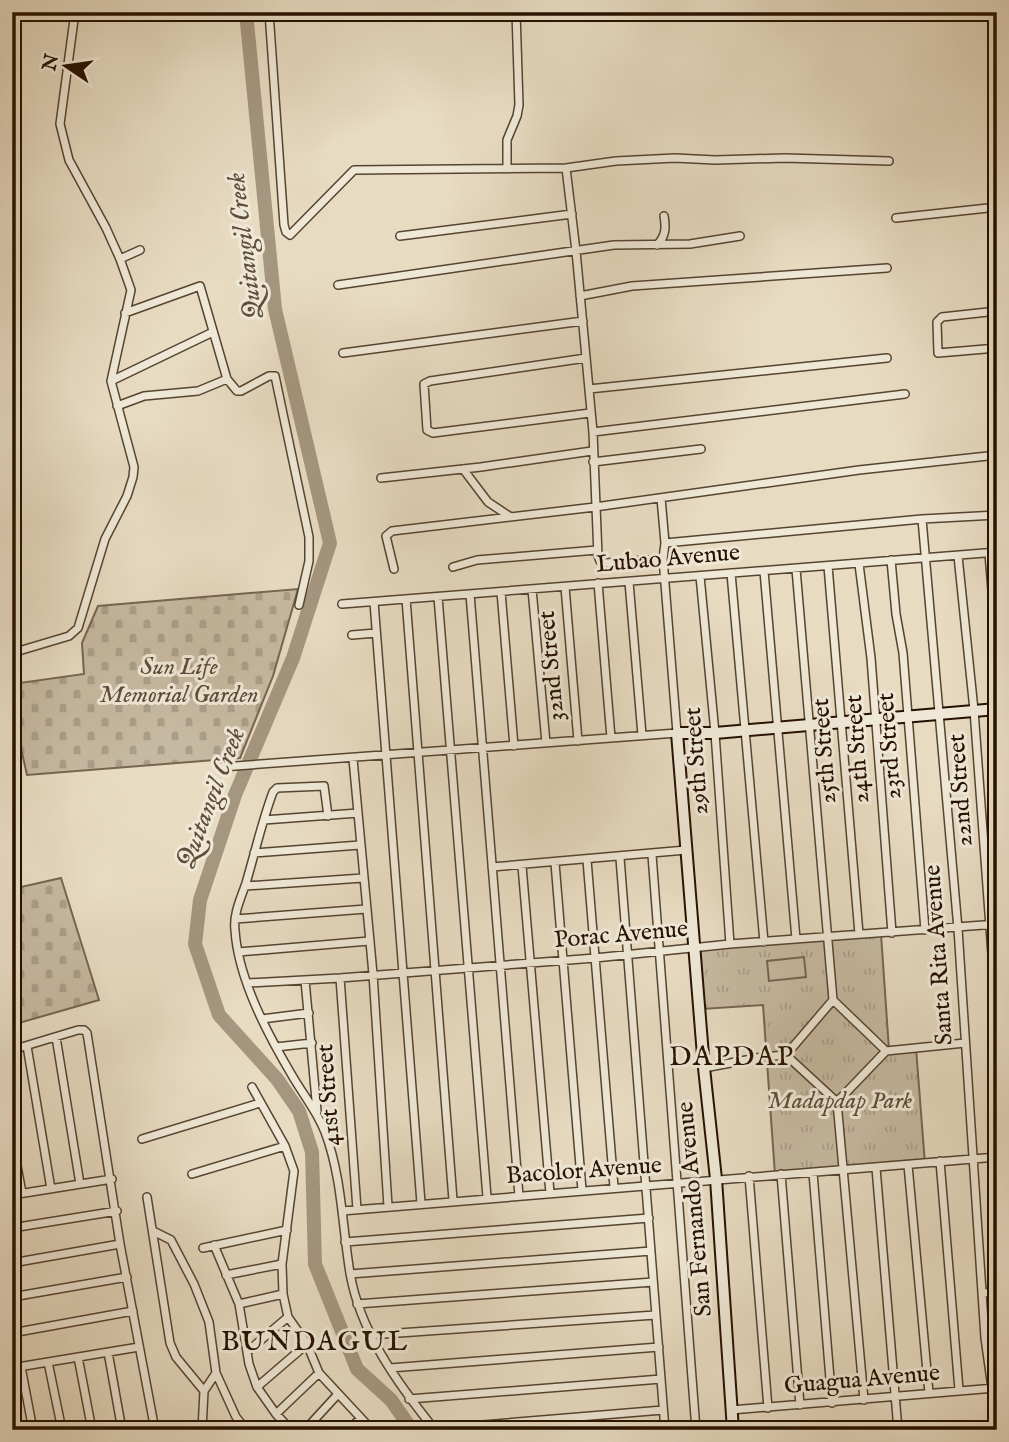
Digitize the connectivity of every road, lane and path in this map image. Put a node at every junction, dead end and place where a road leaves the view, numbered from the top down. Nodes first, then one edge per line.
1 (75, 12) edge
2 (270, 12) edge
3 (516, 12) edge
4 (889, 161) dead end
5 (566, 168) junction
6 (506, 169) junction
7 (997, 207) edge
8 (572, 214) junction
9 (664, 216) dead end
10 (896, 218) dead end
11 (400, 236) dead end
12 (740, 236) dead end
13 (657, 245) junction
14 (140, 250) dead end
15 (576, 251) junction
16 (120, 259) junction
17 (887, 268) dead end
18 (338, 285) dead end
19 (580, 296) junction
20 (997, 311) edge
21 (125, 313) junction
22 (583, 321) junction
23 (213, 332) junction
24 (997, 348) edge
25 (343, 353) dead end
26 (586, 358) junction
27 (887, 358) dead end
28 (227, 379) junction
29 (111, 381) junction
30 (589, 389) junction
31 (905, 394) dead end
32 (117, 406) junction
33 (590, 413) junction
34 (593, 432) junction
35 (701, 449) dead end
36 (592, 451) junction
37 (997, 455) edge
38 (593, 462) junction
39 (463, 469) junction
40 (381, 478) dead end
41 (661, 498) junction
42 (596, 507) junction
43 (997, 515) edge
44 (510, 517) junction
45 (922, 519) junction
46 (665, 543) junction
47 (597, 551) junction
48 (993, 553) edge
49 (958, 556) junction
50 (663, 559) junction
51 (925, 559) junction
52 (891, 560) junction
53 (859, 564) junction
54 (828, 566) junction
55 (453, 567) dead end
56 (394, 569) dead end
57 (796, 569) junction
58 (764, 570) junction
59 (731, 573) junction
60 (701, 576) junction
61 (665, 579) junction
62 (629, 582) junction
63 (598, 583) junction
64 (565, 587) junction
65 (532, 589) junction
66 (500, 592) junction
67 (470, 594) junction
68 (438, 597) junction
69 (406, 599) junction
70 (374, 602) junction
71 (342, 604) dead end
72 (299, 605) dead end
73 (376, 633) junction
74 (352, 635) dead end
75 (997, 650) edge
76 (12, 653) edge
77 (997, 709) edge
78 (974, 710) junction
79 (939, 714) junction
80 (906, 717) junction
81 (875, 718) junction
82 (842, 720) junction
83 (809, 723) junction
84 (777, 727) junction
85 (745, 729) junction
86 (677, 733) junction
87 (715, 733) junction
88 (642, 735) junction
89 (611, 738) junction
90 (578, 741) junction
91 (546, 743) junction
92 (514, 746) junction
93 (483, 748) junction
94 (452, 751) junction
95 (419, 754) junction
96 (386, 756) junction
97 (353, 759) junction
98 (222, 767) dead end
99 (358, 813) junction
100 (328, 816) junction
101 (264, 820) junction
102 (360, 845) junction
103 (686, 850) junction
104 (254, 853) junction
105 (652, 855) junction
106 (620, 858) junction
107 (587, 860) junction
108 (555, 863) junction
109 (522, 866) junction
110 (492, 867) junction
111 (363, 878) junction
112 (245, 886) junction
113 (366, 909) junction
114 (235, 919) junction
115 (993, 925) edge
116 (958, 929) junction
117 (925, 930) junction
118 (892, 933) junction
119 (859, 934) junction
120 (828, 937) junction
121 (796, 939) junction
122 (369, 941) junction
123 (764, 942) junction
124 (730, 944) junction
125 (695, 947) junction
126 (238, 952) junction
127 (659, 952) junction
128 (629, 955) junction
129 (595, 958) junction
130 (564, 960) junction
131 (531, 963) junction
132 (499, 964) junction
133 (468, 967) junction
134 (435, 970) junction
135 (404, 971) junction
136 (373, 974) junction
137 (340, 978) junction
138 (305, 980) junction
139 (248, 982) junction
140 (833, 1000) junction
141 (309, 1013) junction
142 (262, 1019) junction
143 (997, 1022) edge
144 (56, 1037) junction
145 (312, 1043) junction
146 (965, 1043) junction
147 (27, 1046) junction
148 (276, 1047) junction
149 (12, 1050) edge
150 (886, 1051) junction
151 (786, 1055) junction
152 (704, 1068) junction
153 (252, 1087) dead end
154 (837, 1102) junction
155 (260, 1103) junction
156 (317, 1112) junction
157 (12, 1139) edge
158 (142, 1139) dead end
159 (285, 1146) junction
160 (997, 1157) edge
161 (972, 1158) junction
162 (940, 1161) junction
163 (908, 1165) junction
164 (876, 1168) junction
165 (844, 1171) junction
166 (813, 1173) junction
167 (192, 1174) dead end
168 (781, 1174) junction
169 (749, 1177) junction
170 (112, 1179) junction
171 (716, 1179) junction
172 (678, 1183) junction
173 (80, 1184) junction
174 (646, 1186) junction
175 (614, 1187) junction
176 (51, 1189) junction
177 (582, 1189) junction
178 (550, 1193) junction
179 (22, 1194) junction
180 (12, 1195) edge
181 (519, 1196) junction
182 (147, 1197) dead end
183 (487, 1197) junction
184 (453, 1200) junction
185 (421, 1203) junction
186 (388, 1206) junction
187 (356, 1209) junction
188 (342, 1210) junction
189 (117, 1211) junction
190 (649, 1218) junction
191 (12, 1228) edge
192 (287, 1230) junction
193 (153, 1231) junction
194 (345, 1242) junction
195 (120, 1244) junction
196 (214, 1245) junction
197 (203, 1248) dead end
198 (651, 1251) junction
199 (12, 1264) edge
200 (282, 1264) junction
201 (350, 1274) junction
202 (226, 1276) junction
203 (127, 1277) junction
204 (653, 1282) junction
205 (997, 1292) edge
206 (983, 1293) junction
207 (282, 1294) junction
208 (12, 1297) edge
209 (239, 1304) junction
210 (357, 1304) junction
211 (133, 1311) junction
212 (655, 1315) junction
213 (288, 1317) junction
214 (12, 1333) edge
215 (370, 1335) junction
216 (307, 1344) junction
217 (138, 1347) junction
218 (659, 1347) junction
219 (108, 1352) junction
220 (248, 1352) junction
221 (78, 1357) junction
222 (48, 1362) junction
223 (21, 1367) junction
224 (12, 1368) edge
225 (390, 1368) junction
226 (216, 1373) junction
227 (319, 1373) junction
228 (661, 1379) junction
229 (257, 1387) junction
230 (995, 1388) edge
231 (958, 1390) junction
232 (204, 1391) junction
233 (929, 1393) junction
234 (338, 1394) junction
235 (896, 1396) junction
236 (409, 1399) junction
237 (864, 1400) junction
238 (832, 1403) junction
239 (800, 1405) junction
240 (768, 1408) junction
241 (663, 1410) junction
242 (731, 1410) junction
243 (276, 1414) junction
244 (360, 1419) junction
245 (435, 1429) edge
246 (898, 1429) edge
247 (33, 1430) edge
248 (62, 1430) edge
249 (92, 1430) edge
250 (122, 1430) edge
251 (155, 1430) edge
252 (202, 1430) edge
253 (246, 1430) edge
254 (291, 1430) edge
255 (305, 1430) edge
256 (348, 1430) edge
257 (372, 1430) edge
258 (665, 1430) edge
259 (696, 1430) edge
260 (733, 1430) edge
261 (891, 1430) edge

1 - 16 street
2 - 6 street
3 - 6 street
4 - 5 street
5 - 6 street
5 - 8 street
7 - 10 street
8 - 11 street
8 - 15 street
9 - 13 street
12 - 13 street
13 - 15 street
14 - 16 street
15 - 18 street
15 - 19 street
16 - 21 street
17 - 19 street
19 - 22 street
20 - 24 street
21 - 23 street
21 - 29 street
22 - 25 street
22 - 26 street
23 - 28 street
23 - 29 street
26 - 30 street
26 - 33 street
27 - 30 street
28 - 32 street
28 - 72 street
29 - 32 street
30 - 33 street
31 - 34 street
32 - 76 street
33 - 34 street
34 - 36 street
35 - 38 street
36 - 38 street
36 - 39 street
37 - 41 street
38 - 42 street
39 - 40 street
39 - 44 street
41 - 42 street
41 - 46 street, San Fernando Avenue
42 - 44 street
42 - 47 street
43 - 45 street
44 - 56 street
45 - 46 street
45 - 51 street, Santa Rita Avenue
46 - 50 street, San Fernando Avenue
47 - 50 street
47 - 55 street
48 - 49 street, Lubao Avenue
48 - 75 street
49 - 51 street, Lubao Avenue
49 - 78 street, 22nd Street
50 - 61 street, San Fernando Avenue
51 - 52 street, Lubao Avenue
51 - 79 street, Santa Rita Avenue
52 - 53 street, Lubao Avenue
52 - 80 street, 23rd Street
53 - 54 street, Lubao Avenue
53 - 81 street, 24th Street
54 - 57 street, Lubao Avenue
54 - 82 street, 25th Street
57 - 58 street, Lubao Avenue
57 - 83 street
58 - 59 street, Lubao Avenue
58 - 84 street
59 - 60 street, Lubao Avenue
59 - 85 street
60 - 61 street, Lubao Avenue
60 - 87 street, 29th Street
61 - 62 street, Lubao Avenue
61 - 86 street, San Fernando Avenue
62 - 63 street, Lubao Avenue
62 - 88 street
63 - 64 street, Lubao Avenue
63 - 89 street
64 - 65 street, Lubao Avenue
64 - 90 street, 32nd Street
65 - 66 street, Lubao Avenue
65 - 91 street
66 - 67 street, Lubao Avenue
66 - 92 street
67 - 68 street, Lubao Avenue
67 - 93 street
68 - 69 street, Lubao Avenue
68 - 94 street
69 - 70 street, Lubao Avenue
69 - 95 street
70 - 71 street, Lubao Avenue
70 - 73 street
73 - 74 street
73 - 96 street
77 - 78 main road
78 - 79 main road
78 - 115 street, 22nd Street
79 - 80 main road
79 - 116 street, Santa Rita Avenue
80 - 81 main road
80 - 117 street, 23rd Street
81 - 82 main road
81 - 118 street, 24th Street
82 - 83 main road
82 - 119 street, 25th Street
83 - 84 main road
83 - 120 street
84 - 85 main road
84 - 121 street
85 - 87 main road
85 - 123 street
86 - 87 main road
86 - 88 street
86 - 103 main road, San Fernando Avenue
87 - 124 street, 29th Street
88 - 89 street
89 - 90 street
90 - 91 street
91 - 92 street
92 - 93 street
93 - 94 street
93 - 110 street
94 - 95 street
94 - 133 street
95 - 96 street
95 - 134 street
96 - 97 street
96 - 135 street
97 - 98 street
97 - 99 street
99 - 100 street
99 - 102 street
100 - 101 street
100 - 101 street
101 - 104 street
102 - 104 street
102 - 111 street
103 - 105 street
103 - 125 main road, San Fernando Avenue
104 - 112 street
105 - 106 street
105 - 127 street
106 - 107 street
106 - 128 street
107 - 108 street
107 - 129 street
108 - 109 street
108 - 130 street
109 - 110 street
109 - 131 street
110 - 132 street
111 - 112 street
111 - 113 street
112 - 114 street
113 - 114 street
113 - 122 street
114 - 126 street
115 - 116 street, Porac Avenue
115 - 143 street, 22nd Street
116 - 117 street, Porac Avenue
116 - 146 street, Santa Rita Avenue
117 - 118 street, Porac Avenue
118 - 119 street, Porac Avenue
119 - 120 street, Porac Avenue
120 - 121 street, Porac Avenue
120 - 140 street
121 - 123 street, Porac Avenue
122 - 126 street
122 - 136 street
123 - 124 street, Porac Avenue
124 - 125 street, Porac Avenue
125 - 127 street, Porac Avenue
125 - 152 main road, San Fernando Avenue
126 - 139 street
127 - 128 street, Porac Avenue
127 - 172 street
128 - 129 street, Porac Avenue
128 - 174 street
129 - 130 street, Porac Avenue
129 - 175 street
130 - 131 street, Porac Avenue
130 - 177 street
131 - 132 street, Porac Avenue
131 - 178 street
132 - 133 street, Porac Avenue
132 - 181 street
133 - 134 street, Porac Avenue
133 - 183 street
134 - 135 street, Porac Avenue
134 - 184 street
135 - 136 street, Porac Avenue
135 - 185 street
136 - 137 street, Porac Avenue
136 - 186 street
137 - 138 street, Porac Avenue
137 - 187 street, 41st Street
138 - 139 street, Porac Avenue
138 - 141 street
139 - 142 street
140 - 150 street
140 - 151 street
141 - 142 street
141 - 145 street
142 - 148 street
144 - 147 street
144 - 170 street
144 - 173 street
145 - 148 street
145 - 156 street
146 - 150 street
146 - 161 street, Santa Rita Avenue
147 - 149 street
147 - 176 street
148 - 156 street
150 - 154 street
151 - 152 street
151 - 154 street
152 - 171 main road, San Fernando Avenue
153 - 155 street
154 - 165 street
155 - 158 street
155 - 159 street
156 - 188 street
157 - 179 street
159 - 167 street
159 - 192 street
160 - 161 street, Bacolor Avenue
161 - 162 street, Bacolor Avenue
161 - 206 street, Santa Rita Avenue
162 - 163 street, Bacolor Avenue
162 - 231 street
163 - 164 street, Bacolor Avenue
163 - 233 street
164 - 165 street, Bacolor Avenue
164 - 235 street
165 - 166 street, Bacolor Avenue
165 - 237 street
166 - 168 street, Bacolor Avenue
166 - 238 street
168 - 169 street, Bacolor Avenue
168 - 239 street
169 - 171 street, Bacolor Avenue
169 - 240 street
170 - 173 street
170 - 189 street
171 - 172 street, Bacolor Avenue
171 - 242 main road, San Fernando Avenue
172 - 174 street, Bacolor Avenue
172 - 259 street
173 - 176 street
174 - 175 street, Bacolor Avenue
174 - 190 street
175 - 177 street, Bacolor Avenue
176 - 179 street
177 - 178 street, Bacolor Avenue
178 - 181 street, Bacolor Avenue
179 - 180 street
181 - 183 street, Bacolor Avenue
182 - 193 street
183 - 184 street, Bacolor Avenue
184 - 185 street, Bacolor Avenue
185 - 186 street, Bacolor Avenue
186 - 187 street, Bacolor Avenue
187 - 188 street, Bacolor Avenue
188 - 194 street
189 - 191 street
189 - 195 street
190 - 194 street
190 - 198 street
192 - 196 street
192 - 200 street
193 - 226 street
193 - 232 street
194 - 201 street
195 - 199 street
195 - 203 street
196 - 197 street
196 - 202 street
198 - 201 street
198 - 204 street
200 - 202 street
200 - 207 street
201 - 210 street
202 - 209 street
203 - 208 street
203 - 211 street
204 - 210 street
204 - 212 street
205 - 206 street
206 - 230 street, Santa Rita Avenue
207 - 209 street
207 - 213 street
209 - 220 street
210 - 215 street
211 - 214 street
211 - 217 street
212 - 215 street
212 - 218 street
213 - 216 street
213 - 220 street
215 - 225 street
216 - 227 street
216 - 229 street
217 - 219 street
217 - 251 street
218 - 225 street
218 - 228 street
219 - 221 street
219 - 250 street
220 - 229 street
221 - 222 street
221 - 249 street
222 - 223 street
222 - 248 street
223 - 224 street
223 - 247 street
225 - 236 street
226 - 232 street
226 - 253 street
227 - 234 street
227 - 243 street
228 - 236 street
228 - 241 street
229 - 243 street
230 - 231 street, Guagua Avenue
231 - 233 street, Guagua Avenue
232 - 252 street
233 - 235 street, Guagua Avenue
234 - 244 street
234 - 255 street
235 - 237 street, Guagua Avenue
235 - 246 street
236 - 245 street
237 - 238 street, Guagua Avenue
238 - 239 street, Guagua Avenue
239 - 240 street, Guagua Avenue
240 - 242 street, Guagua Avenue
241 - 245 street
241 - 258 street
242 - 260 main road, San Fernando Avenue
243 - 254 street
244 - 256 street
244 - 257 street
246 - 261 street

